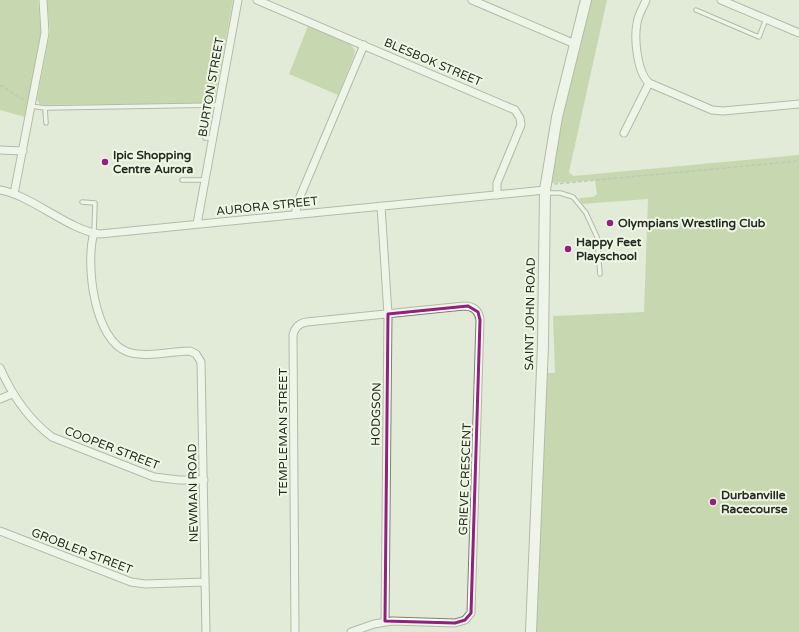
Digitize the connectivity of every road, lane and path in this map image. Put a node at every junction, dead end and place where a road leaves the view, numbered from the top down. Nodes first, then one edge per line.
1 (43, 0) edge
2 (238, 0) edge
3 (256, 0) edge
4 (472, 0) edge
5 (586, 0) edge
6 (646, 0) edge
7 (721, 0) edge
8 (696, 10) dead end
9 (766, 19) junction
10 (799, 34) edge
11 (575, 44) junction
12 (364, 45) junction
13 (649, 83) junction
14 (0, 85) edge
15 (799, 104) edge
16 (218, 105) junction
17 (31, 106) junction
18 (46, 108) junction
19 (46, 123) dead end
20 (624, 133) dead end
21 (0, 150) edge
22 (23, 151) junction
23 (799, 161) edge
24 (182, 180) dead end
25 (205, 180) junction
26 (545, 189) junction
27 (0, 190) edge
28 (14, 194) junction
29 (497, 195) junction
30 (82, 202) dead end
31 (381, 206) junction
32 (295, 214) junction
33 (197, 224) junction
34 (94, 233) junction
35 (600, 274) dead end
36 (388, 314) junction
37 (0, 368) edge
38 (12, 394) junction
39 (0, 399) edge
40 (204, 480) junction
41 (0, 531) edge
42 (205, 582) junction
43 (385, 622) junction
44 (206, 632) edge
45 (295, 632) edge
46 (351, 632) edge
47 (531, 632) edge

1 - 17 street
2 - 16 street, BURTON STREET
3 - 12 street, BLESBOK STREET
4 - 11 street
5 - 11 main road, SAINT JOHN ROAD
6 - 13 street
7 - 9 street
8 - 9 lane
9 - 10 street
11 - 26 main road, SAINT JOHN ROAD
12 - 29 street, BLESBOK STREET
12 - 32 street
13 - 15 street
13 - 20 street
14 - 17 path
16 - 18 lane
16 - 25 street, BURTON STREET
17 - 18 lane
17 - 22 street
18 - 19 lane
21 - 22 street
22 - 28 street
23 - 26 path
24 - 25 lane
25 - 33 street, BURTON STREET
26 - 29 street, AURORA STREET
26 - 35 lane
26 - 47 main road, SAINT JOHN ROAD
27 - 28 street, AURORA STREET
28 - 34 street, AURORA STREET
29 - 31 street, AURORA STREET
30 - 34 lane
31 - 32 street, AURORA STREET
31 - 36 street, HODGSON
32 - 33 street, AURORA STREET
33 - 34 street, AURORA STREET
34 - 40 street, NEWMAN ROAD
36 - 43 street, HODGSON
36 - 43 street, GRIEVE CRESCENT
36 - 45 street, TEMPLEMAN STREET
37 - 38 street, COOPER STREET
38 - 39 street
38 - 40 street, COOPER STREET
40 - 42 street, NEWMAN ROAD
41 - 42 street, GROBLER STREET
42 - 44 street, NEWMAN ROAD
43 - 46 street, GRIEVE CRESCENT

